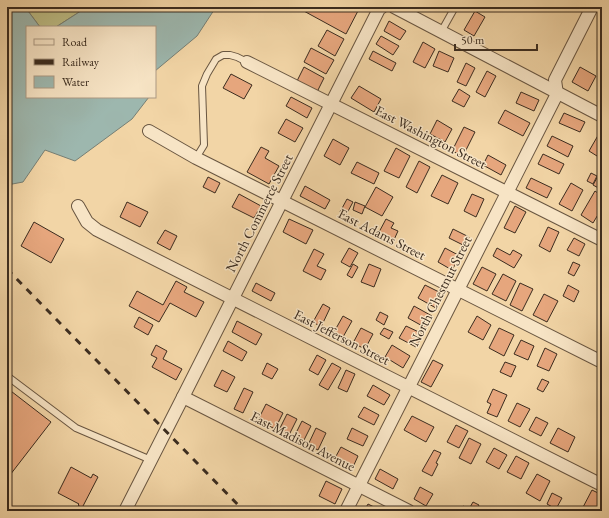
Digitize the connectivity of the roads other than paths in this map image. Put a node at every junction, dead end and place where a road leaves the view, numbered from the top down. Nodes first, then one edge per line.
1 (382, 7) edge
2 (394, 7) edge
3 (455, 7) edge
4 (592, 7) edge
5 (441, 32) junction
6 (247, 62) joint
7 (557, 94) junction
8 (331, 104) junction
9 (602, 116) edge
10 (149, 131) dead end
11 (196, 158) junction
12 (507, 192) junction
13 (282, 201) junction
14 (78, 206) dead end
15 (602, 240) edge
16 (458, 289) junction
17 (232, 299) junction
18 (602, 362) edge
19 (7, 376) edge
20 (408, 387) junction
21 (183, 397) junction
22 (151, 460) junction
23 (359, 486) junction
24 (602, 486) edge
25 (124, 511) edge
26 (346, 511) edge
27 (409, 511) edge

1 - 8 street, North Commerce Street
2 - 5 street
3 - 5 lane
4 - 7 street
5 - 7 street
6 - 8 street, East Washington Street
6 - 11 lane
7 - 9 street
7 - 12 street, North Chestnut Street
8 - 12 street, East Washington Street
8 - 13 street, North Commerce Street
10 - 11 street, East Adams Street
11 - 13 street, East Adams Street
12 - 15 street, East Washington Street
12 - 16 street, North Chestnut Street
13 - 16 street, East Adams Street
13 - 17 street, North Commerce Street
14 - 17 street, East Jefferson Street
16 - 18 street, East Adams Street
16 - 20 street, North Chestnut Street
17 - 20 street, East Jefferson Street
17 - 21 street, North Commerce Street
19 - 22 lane
20 - 23 street, North Chestnut Street
20 - 24 street, East Jefferson Street
21 - 22 street, North Commerce Street
21 - 23 street, East Madison Avenue
22 - 25 street, North Commerce Street
23 - 26 street, North Chestnut Street
23 - 27 street, East Madison Avenue

